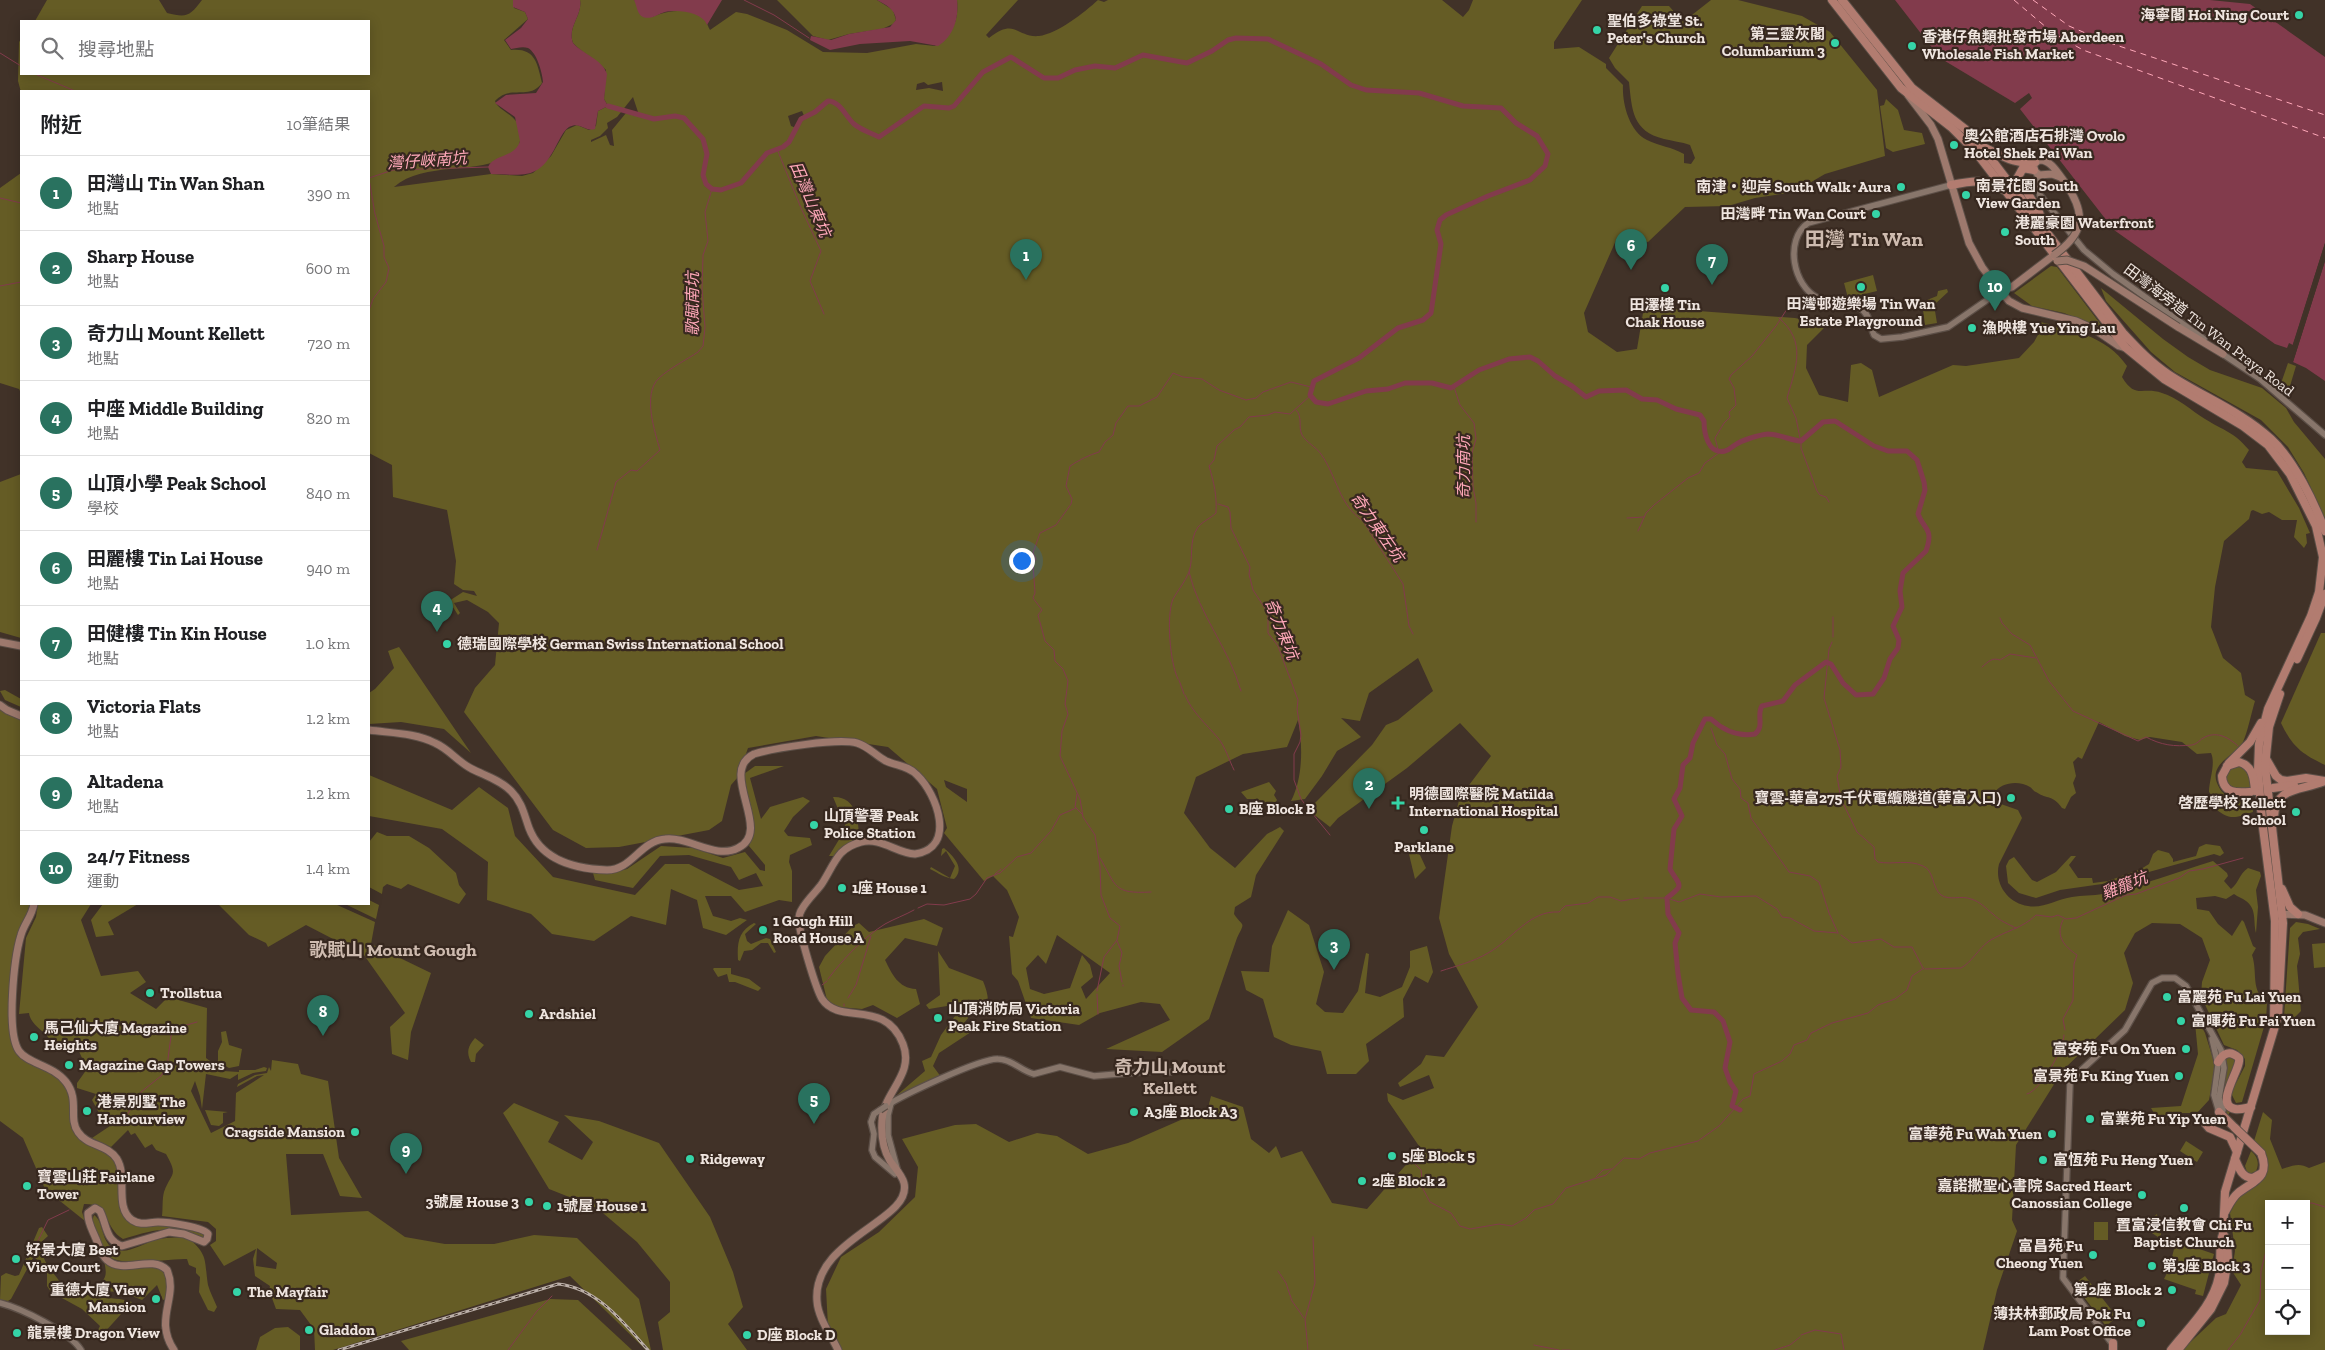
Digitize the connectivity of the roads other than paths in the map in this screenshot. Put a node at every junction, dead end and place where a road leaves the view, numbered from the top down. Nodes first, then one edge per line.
1 (1832, 0) edge
2 (1842, 0) edge
3 (1908, 95) junction
4 (1982, 147) junction
5 (2049, 164) junction
6 (2039, 171) junction
7 (2060, 177) junction
8 (1952, 185) junction
9 (2005, 191) junction
10 (2044, 228) junction
11 (2044, 263) junction
12 (2000, 291) junction
13 (2126, 348) junction
14 (2222, 354) junction
15 (2325, 435) edge
16 (2325, 531) edge
17 (2325, 594) edge
18 (0, 642) edge
19 (20, 646) edge
20 (0, 705) edge
21 (20, 716) edge
22 (2265, 717) junction
23 (370, 730) edge
24 (2265, 757) junction
25 (2224, 770) junction
26 (2325, 781) edge
27 (2273, 788) dead end
28 (2250, 792) dead end
29 (2262, 820) junction
30 (2272, 825) junction
31 (2280, 885) junction
32 (34, 905) edge
33 (2278, 914) junction
34 (2298, 914) junction
35 (2325, 923) edge
36 (2220, 1058) junction
37 (1170, 1072) dead end
38 (889, 1104) junction
39 (2251, 1107) junction
40 (2221, 1111) joint
41 (2204, 1122) dead end
42 (2236, 1156) junction
43 (2263, 1170) junction
44 (897, 1173) junction
45 (2223, 1215) junction
46 (2223, 1234) junction
47 (0, 1303) edge
48 (2114, 1348) edge
49 (81, 1350) edge
50 (174, 1350) edge
51 (838, 1350) edge
52 (2170, 1350) edge
53 (2178, 1350) edge

1 - 3 main road
2 - 4 main road
3 - 8 main road
3 - 9 main road
4 - 6 main road
4 - 10 main road
5 - 6 main road
5 - 6 main road
5 - 7 main road
6 - 7 main road
6 - 10 main road
6 - 14 street, 田灣海旁道 Tin Wan Praya Road
7 - 11 main road, bridge
8 - 9 main road
8 - 12 main road
8 - 12 street
9 - 13 main road
10 - 16 main road
11 - 12 main road
11 - 14 main road, bridge
12 - 13 main road
13 - 22 main road
14 - 15 street, 田灣海旁道 Tin Wan Praya Road
17 - 24 main road
18 - 19 main road
20 - 21 main road
22 - 25 main road
22 - 29 main road
23 - 44 main road
24 - 26 main road
24 - 30 main road
25 - 28 main road
25 - 29 main road
26 - 27 main road
26 - 30 main road
29 - 33 main road
30 - 31 main road
31 - 33 main road
31 - 34 main road
32 - 50 main road
33 - 34 main road
33 - 39 main road
34 - 35 main road
36 - 39 main road
36 - 40 street
36 - 48 street
37 - 38 street
38 - 44 street
38 - 44 street, bridge
39 - 42 main road
40 - 43 main road, bridge
41 - 42 main road
42 - 43 main road
42 - 45 main road
43 - 45 main road
44 - 51 main road
45 - 46 main road
46 - 52 main road
46 - 53 main road
47 - 49 street

